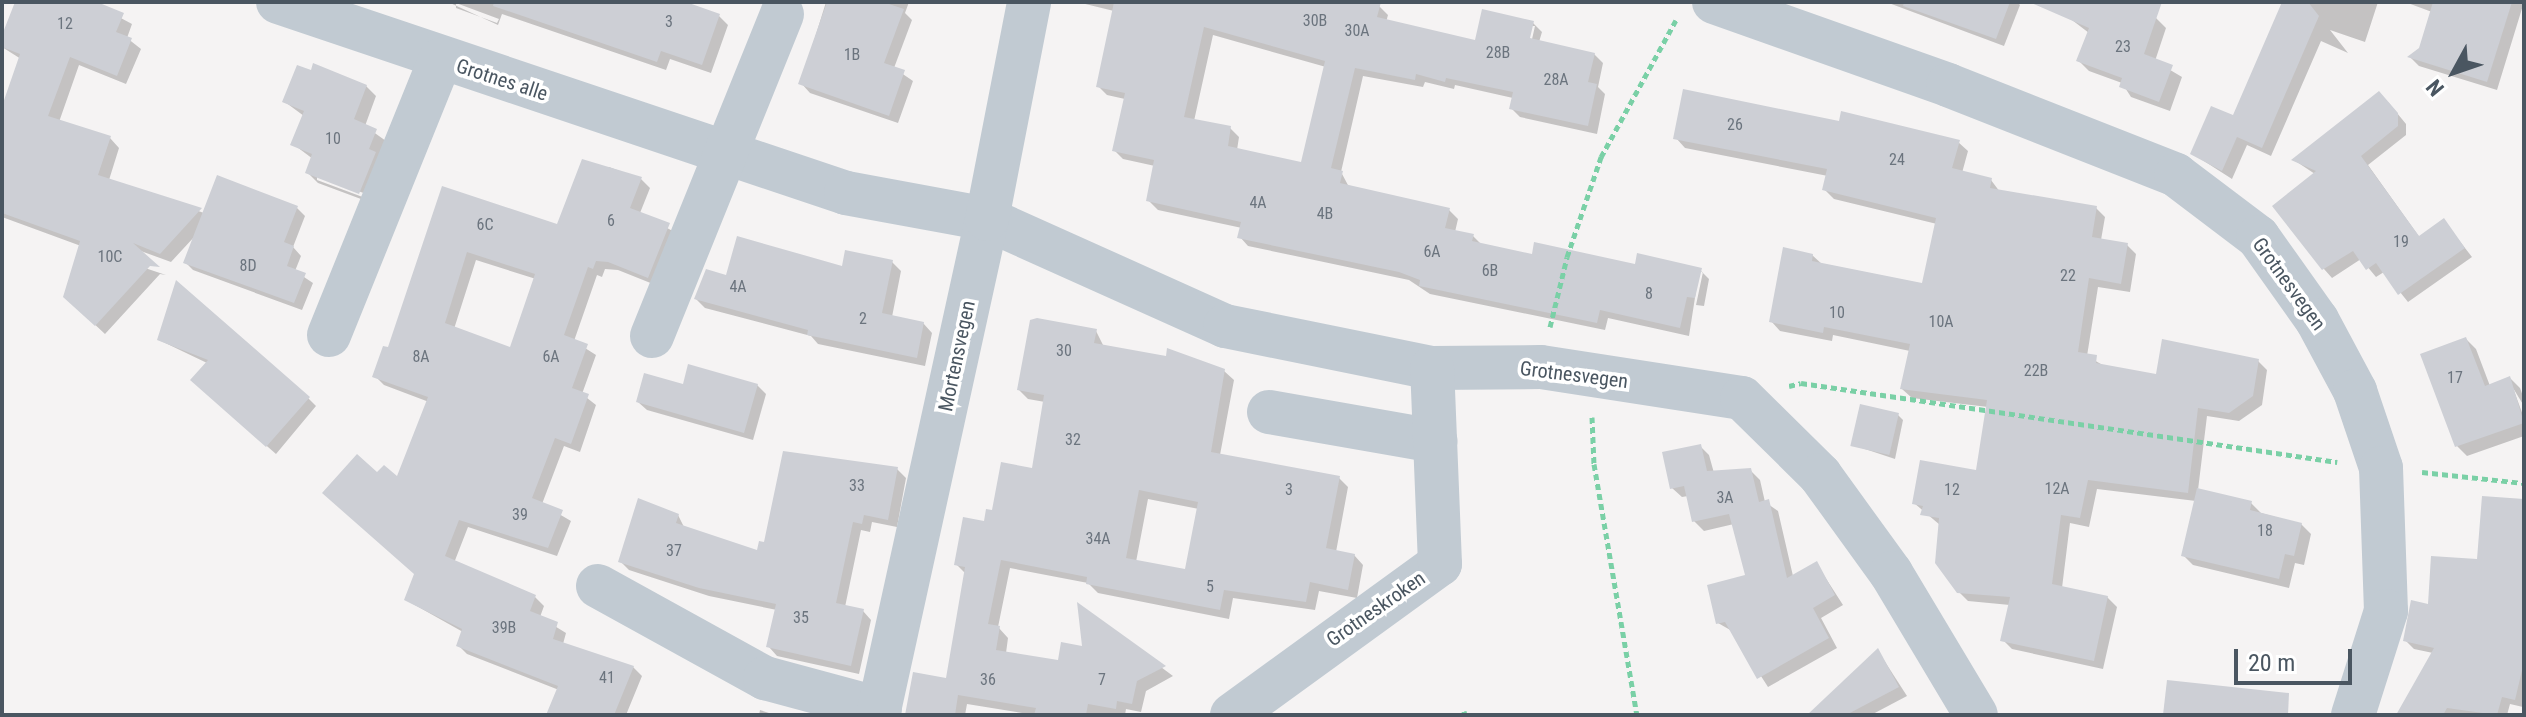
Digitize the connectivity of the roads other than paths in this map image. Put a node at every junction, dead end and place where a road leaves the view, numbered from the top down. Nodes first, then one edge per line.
1 (278, 2) edge
2 (1029, 2) edge
3 (1696, 8) edge
4 (782, 14) dead end
5 (440, 60) junction
6 (728, 152) junction
7 (987, 219) junction
8 (329, 335) dead end
9 (652, 336) dead end
10 (1432, 368) junction
11 (1269, 412) dead end
12 (1435, 441) junction
13 (598, 586) dead end
14 (879, 712) edge
15 (1232, 715) edge
16 (1976, 715) edge
17 (2353, 715) edge

1 - 5 street, Grotnes alle
2 - 7 street, Mortensvegen
3 - 17 street, Grotnesvegen
4 - 6 street
5 - 6 street, Grotnes alle
5 - 8 street
6 - 7 street, Grotnes alle
6 - 9 street
7 - 10 street, Grotnesvegen
7 - 14 street, Mortensvegen
10 - 12 street, Grotneskroken
10 - 16 street, Grotnesvegen
11 - 12 street
12 - 15 street, Grotneskroken
13 - 14 street, Mortensvegen

